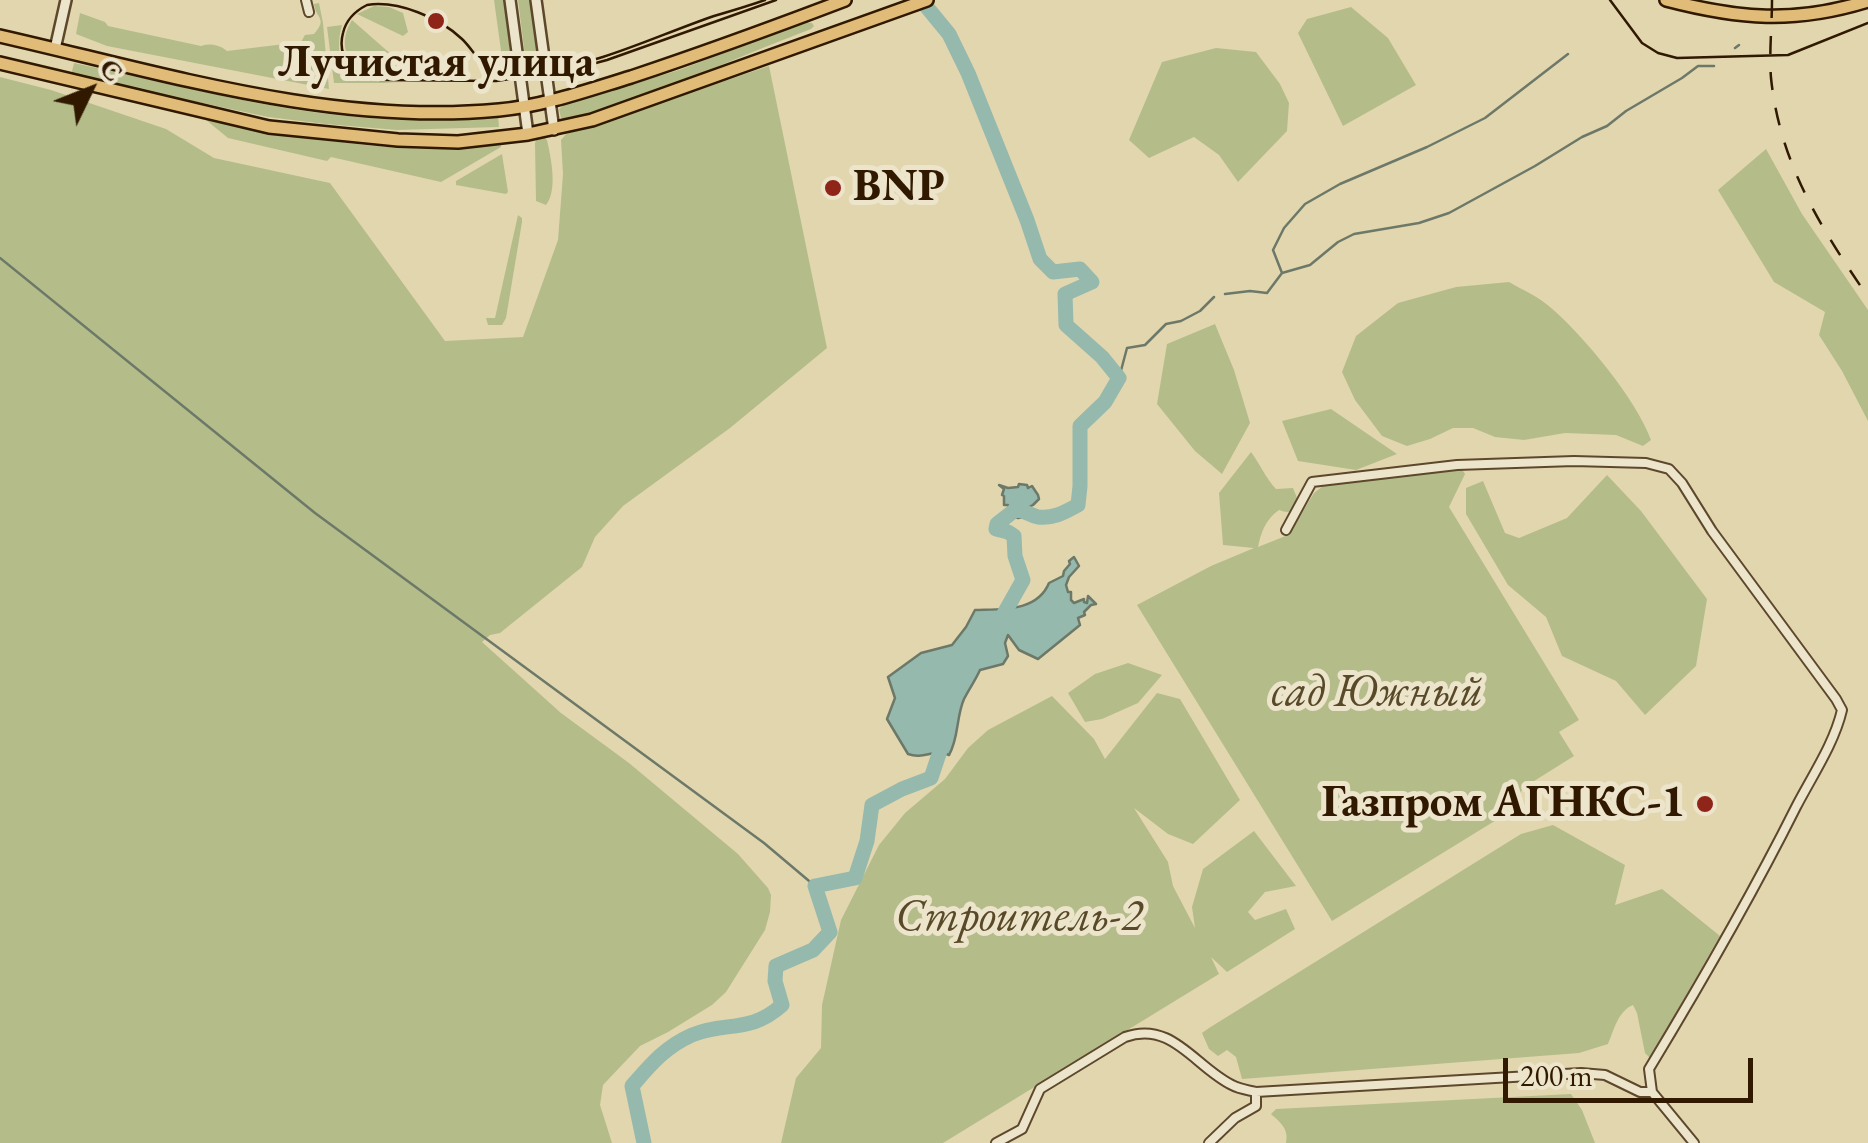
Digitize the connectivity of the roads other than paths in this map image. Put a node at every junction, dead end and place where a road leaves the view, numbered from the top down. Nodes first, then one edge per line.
1 (66, 0) edge
2 (306, 0) edge
3 (510, 0) edge
4 (536, 0) edge
5 (844, 0) edge
6 (927, 0) edge
7 (1666, 0) edge
8 (1868, 1) edge
9 (309, 12) dead end
10 (0, 36) edge
11 (56, 49) junction
12 (0, 63) edge
13 (50, 74) junction
14 (550, 101) junction
15 (524, 106) junction
16 (554, 130) junction
17 (528, 134) junction
18 (1286, 530) dead end
19 (1256, 1092) junction
20 (1652, 1092) junction
21 (996, 1143) edge
22 (1209, 1143) edge
23 (1694, 1143) edge

1 - 11 street
2 - 9 street
3 - 15 street
4 - 14 street
5 - 14 main road
6 - 16 main road
7 - 8 main road
10 - 11 main road
11 - 13 main road
11 - 15 main road
12 - 13 main road
13 - 17 main road
14 - 15 main road
14 - 16 street
15 - 17 street
16 - 17 main road
18 - 20 street
19 - 20 street
19 - 21 street
19 - 22 street
20 - 23 street

